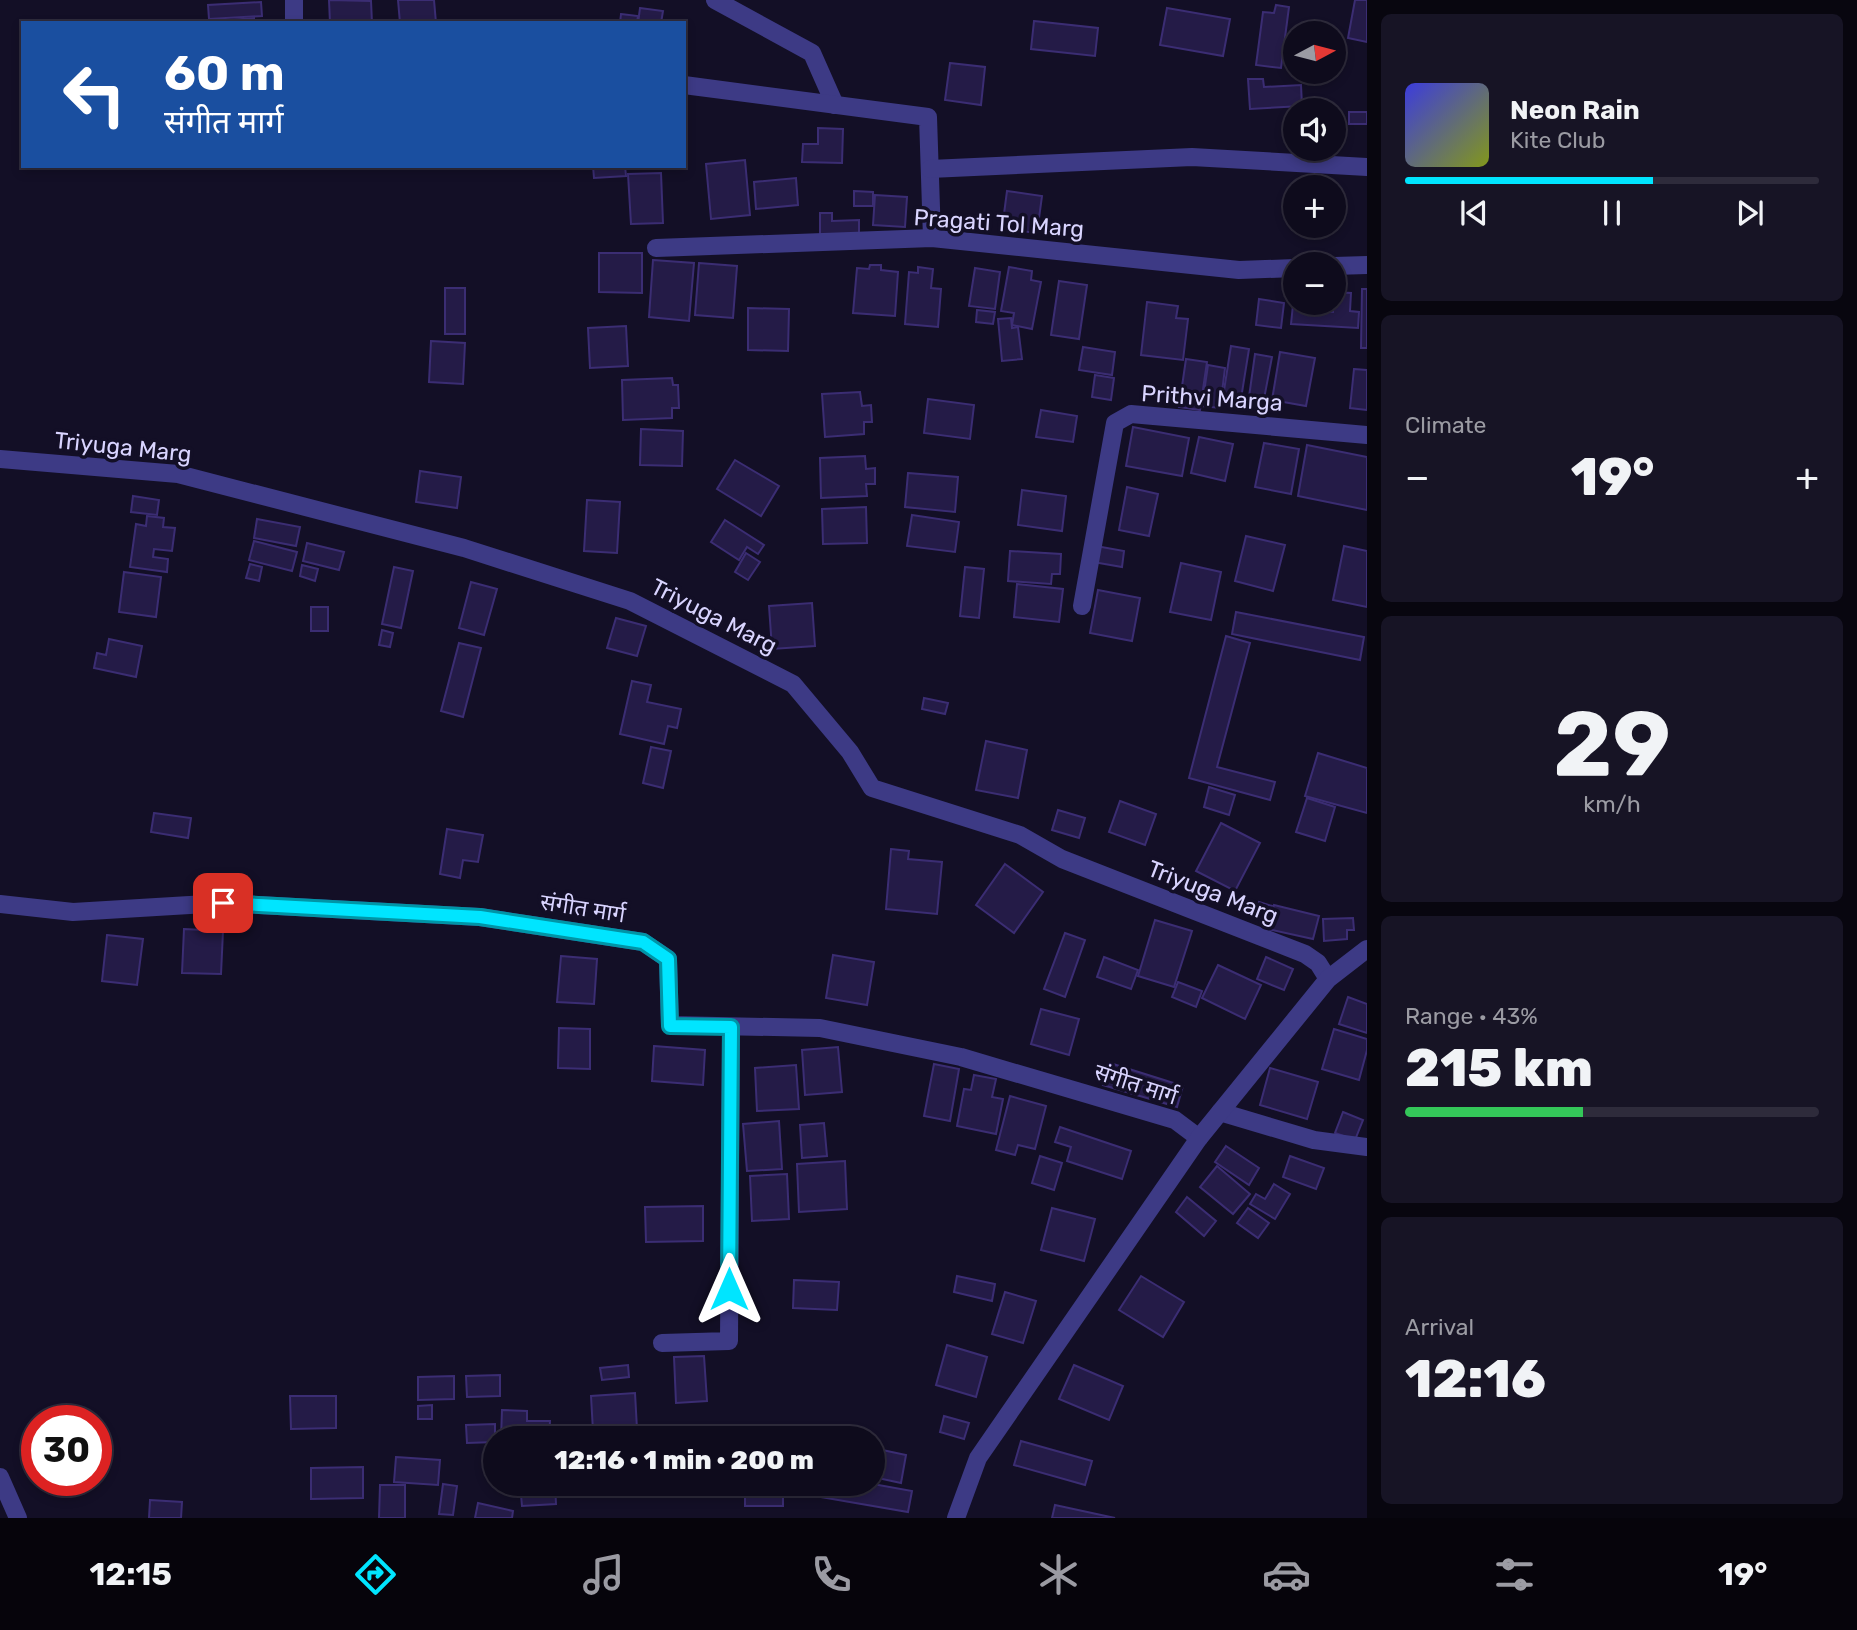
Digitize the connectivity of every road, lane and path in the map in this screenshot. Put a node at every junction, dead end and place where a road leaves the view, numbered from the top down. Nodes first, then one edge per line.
1 (294, 0) edge
2 (715, 0) edge
3 (294, 21) edge
4 (686, 85) edge
5 (835, 105) junction
6 (1367, 167) edge
7 (930, 169) junction
8 (932, 239) junction
9 (656, 248) dead end
10 (1367, 265) edge
11 (1346, 266) edge
12 (1283, 268) edge
13 (1367, 435) edge
14 (0, 459) edge
15 (1082, 607) dead end
16 (0, 904) edge
17 (1367, 949) edge
18 (1328, 979) junction
19 (731, 1027) junction
20 (1220, 1112) junction
21 (1199, 1138) junction
22 (1367, 1147) edge
23 (662, 1343) dead end
24 (0, 1477) edge
25 (18, 1518) edge
26 (956, 1518) edge

1 - 3 street
2 - 5 street
4 - 5 street
5 - 7 street
6 - 7 street
7 - 8 street
8 - 9 street, Pragati Tol Marg
8 - 12 street, Pragati Tol Marg
10 - 11 street
13 - 15 street, Prithvi Marga
14 - 18 street, Triyuga Marg
16 - 19 street, संगीत मार्ग
17 - 18 street
18 - 20 street
19 - 21 street, संगीत मार्ग
19 - 23 street
20 - 21 street
20 - 22 street
21 - 26 street
24 - 25 street

